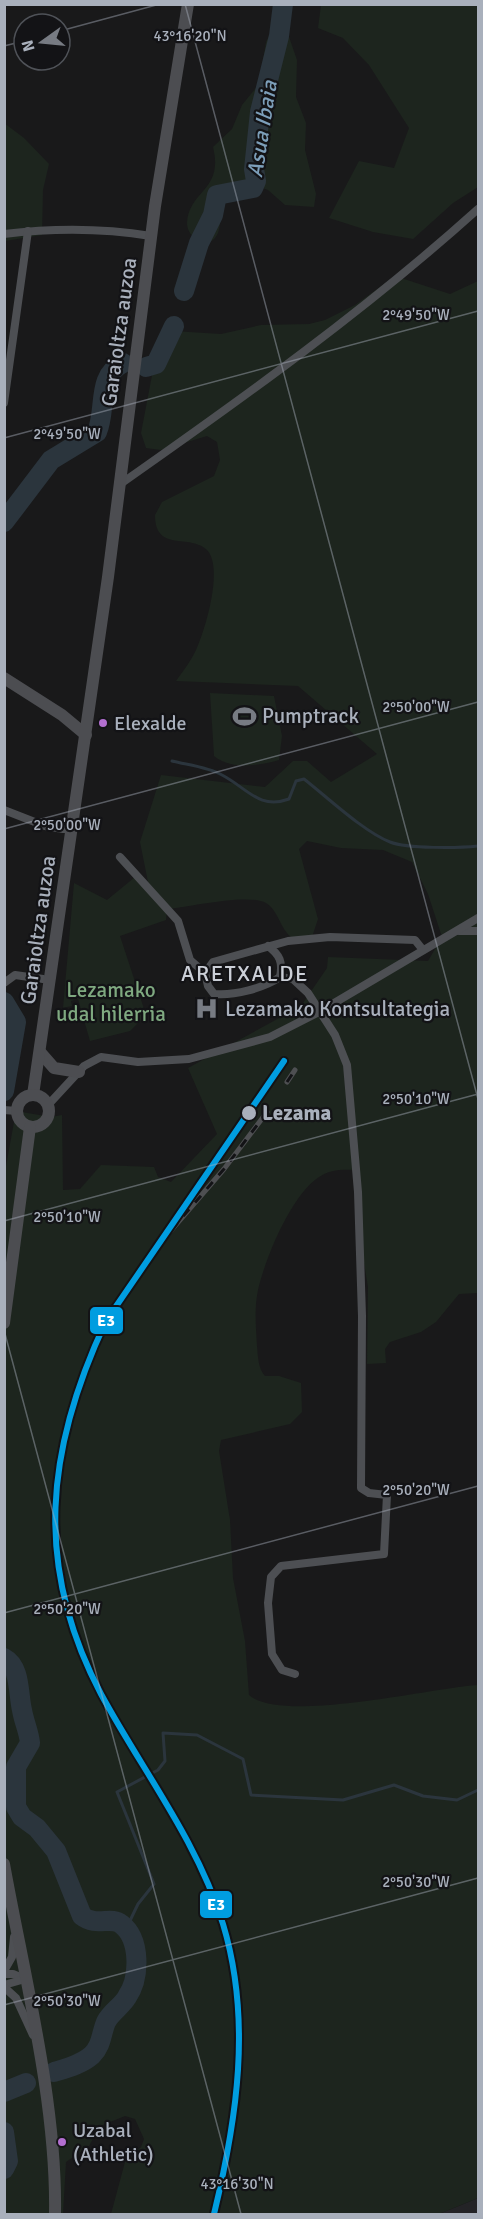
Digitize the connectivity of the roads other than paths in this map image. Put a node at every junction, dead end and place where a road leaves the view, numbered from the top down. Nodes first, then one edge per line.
1 (188, 4) edge
2 (478, 209) edge
3 (28, 231) junction
4 (4, 234) edge
5 (151, 236) junction
6 (6, 383) edge
7 (4, 403) edge
8 (119, 485) junction
9 (4, 678) edge
10 (86, 735) junction
11 (4, 810) edge
12 (63, 829) dead end
13 (120, 857) dead end
14 (478, 918) edge
15 (459, 931) junction
16 (478, 931) edge
17 (268, 946) junction
18 (423, 950) junction
19 (205, 973) junction
20 (280, 977) junction
21 (43, 979) dead end
22 (5, 982) edge
23 (319, 1012) junction
24 (40, 1052) junction
25 (79, 1072) junction
26 (33, 1095) junction
27 (48, 1105) junction
28 (11, 1110) edge
29 (30, 1127) junction
30 (4, 1323) edge
31 (295, 1674) dead end
32 (4, 1864) edge
33 (15, 1921) junction
34 (4, 1973) edge
35 (25, 1979) junction
36 (4, 1986) edge
37 (37, 2044) junction
38 (54, 2214) edge

1 - 5 street
2 - 8 street
3 - 4 street, Garaioltza auzoa
3 - 5 street, Garaioltza auzoa
3 - 6 street
5 - 8 street, Garaioltza auzoa
6 - 7 street
8 - 10 street, Garaioltza auzoa
9 - 10 street
10 - 24 street, Garaioltza auzoa
11 - 12 street
13 - 19 street
14 - 15 street
15 - 16 street
15 - 18 street
17 - 18 street
17 - 19 street
17 - 20 street
18 - 23 street
19 - 20 street
20 - 23 street
21 - 22 street
23 - 25 street
23 - 31 street
24 - 25 street
24 - 26 street, Garaioltza auzoa
25 - 27 street
26 - 27 street
26 - 28 street
27 - 29 street
28 - 29 street
29 - 30 street
32 - 33 street
33 - 34 street
33 - 35 street
34 - 35 street
35 - 36 street
35 - 37 street
36 - 37 street
37 - 38 street

